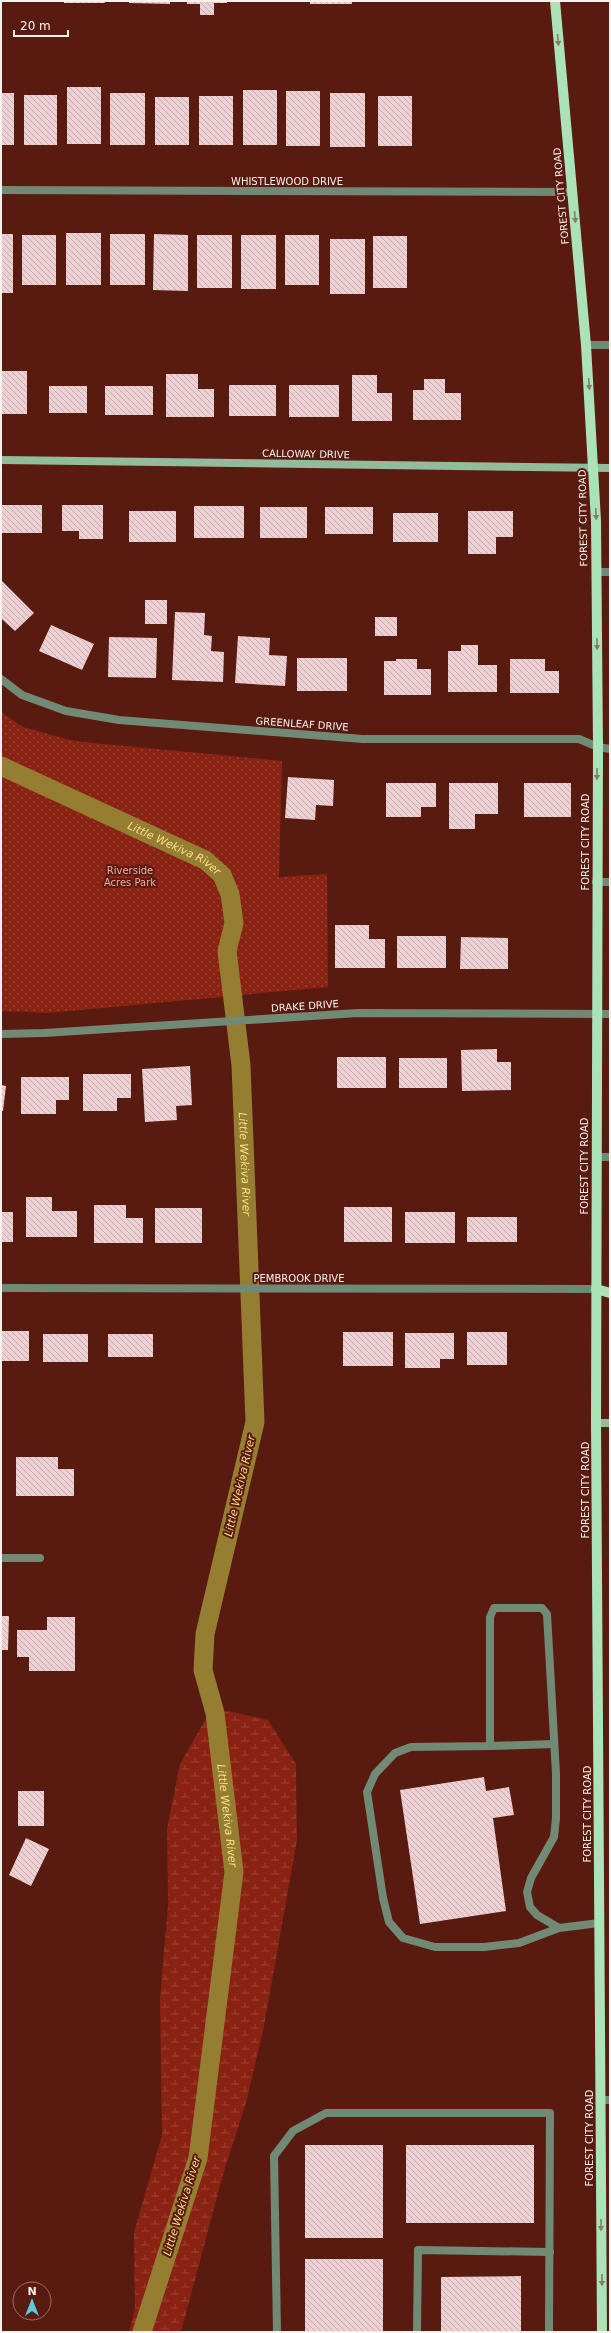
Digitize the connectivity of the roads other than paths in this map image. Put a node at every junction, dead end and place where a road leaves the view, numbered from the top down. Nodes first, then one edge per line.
1 (555, 1) edge
2 (1, 190) edge
3 (573, 192) junction
4 (586, 345) junction
5 (610, 345) edge
6 (1, 460) edge
7 (594, 468) junction
8 (610, 468) edge
9 (596, 572) junction
10 (610, 572) edge
11 (1, 679) edge
12 (598, 748) junction
13 (610, 748) edge
14 (596, 882) junction
15 (610, 882) edge
16 (596, 1014) junction
17 (610, 1014) edge
18 (1, 1034) edge
19 (596, 1157) junction
20 (610, 1157) edge
21 (1, 1288) edge
22 (596, 1289) junction
23 (610, 1293) edge
24 (596, 1423) junction
25 (610, 1423) edge
26 (1, 1558) edge
27 (40, 1558) dead end
28 (554, 1744) junction
29 (490, 1746) junction
30 (600, 1923) junction
31 (559, 1928) junction
32 (605, 2100) edge
33 (550, 2252) junction
34 (277, 2332) edge
35 (417, 2332) edge
36 (549, 2332) edge
37 (602, 2332) edge

1 -> 3 main road, FOREST CITY ROAD
2 - 3 street, WHISTLEWOOD DRIVE
3 -> 4 main road, FOREST CITY ROAD
4 - 5 street
4 -> 7 main road, FOREST CITY ROAD
6 - 7 street, CALLOWAY DRIVE
7 - 8 street, CALLOWAY DRIVE
7 -> 9 main road, FOREST CITY ROAD
9 - 10 street
9 -> 12 main road, FOREST CITY ROAD
11 - 12 street, GREENLEAF DRIVE
12 - 13 street, GREENLEAF DRIVE
12 -> 14 main road, FOREST CITY ROAD
14 - 15 street
14 - 16 main road, FOREST CITY ROAD
16 - 17 street, DRAKE DRIVE
16 - 18 street, DRAKE DRIVE
16 - 19 main road, FOREST CITY ROAD
19 - 20 street
19 - 22 main road, FOREST CITY ROAD
21 - 22 street, PEMBROOK DRIVE
22 - 23 main road
22 - 24 main road, FOREST CITY ROAD
24 - 25 street
24 - 30 main road, FOREST CITY ROAD
26 - 27 street
28 - 29 street
28 - 29 street
28 - 31 street
29 - 31 street
30 - 31 street
30 - 32 main road, FOREST CITY ROAD
32 -> 37 main road, FOREST CITY ROAD
33 - 34 street
33 - 35 street
33 - 36 street

